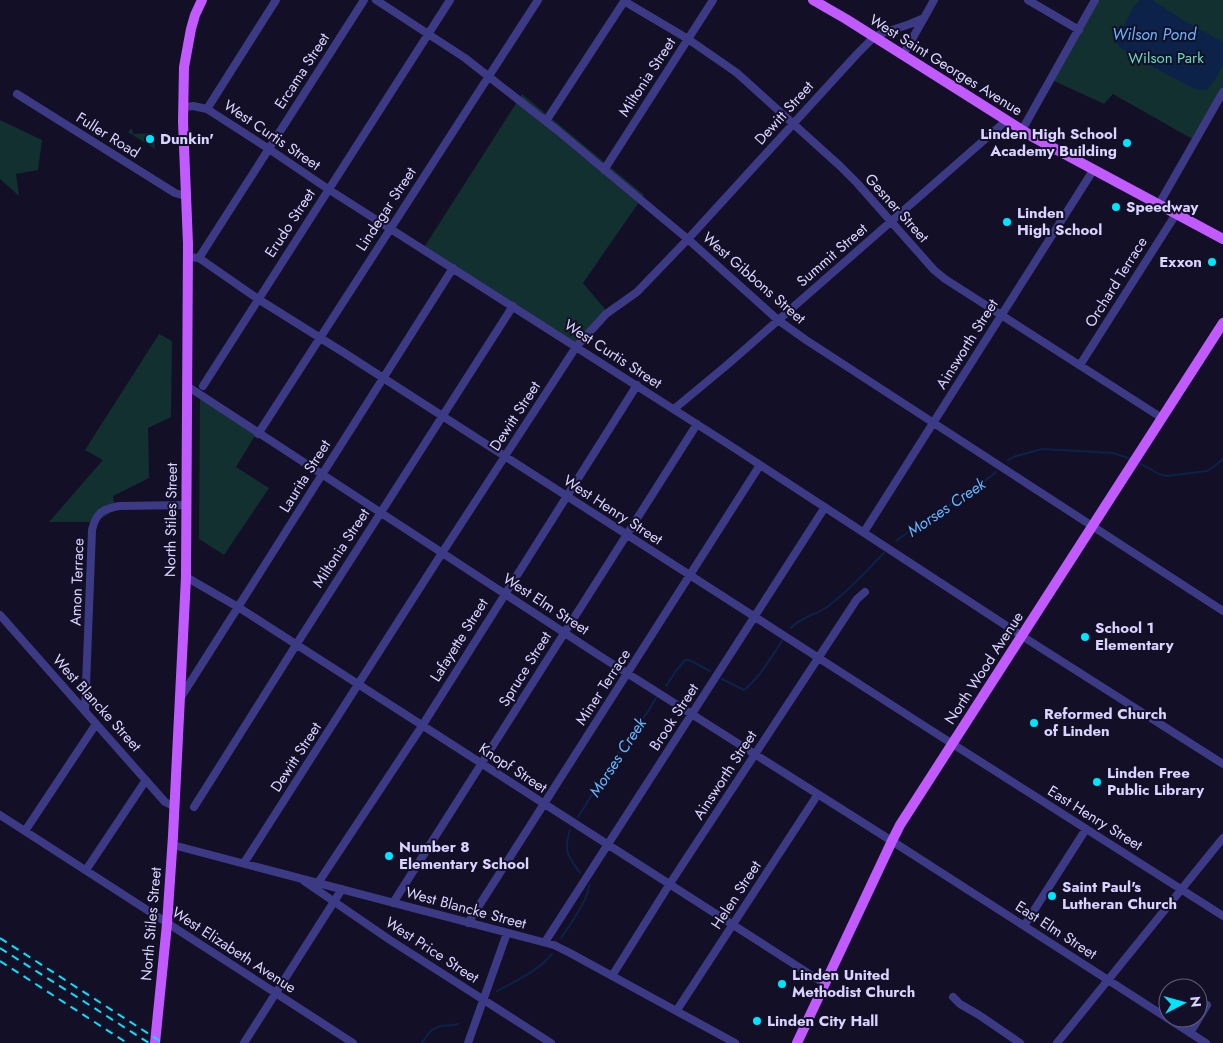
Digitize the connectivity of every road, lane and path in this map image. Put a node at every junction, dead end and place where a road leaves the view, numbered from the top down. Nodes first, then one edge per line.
1 (202, 0) edge
2 (276, 0) edge
3 (364, 0) edge
4 (376, 0) edge
5 (450, 0) edge
6 (538, 0) edge
7 (713, 0) edge
8 (813, 0) edge
9 (934, 0) edge
10 (1028, 0) edge
11 (1095, 0) edge
12 (625, 1) edge
13 (924, 18) junction
14 (1079, 30) junction
15 (428, 34) junction
16 (874, 37) junction
17 (688, 39) junction
18 (903, 55) junction
19 (488, 76) junction
20 (1223, 92) edge
21 (17, 94) dead end
22 (184, 107) junction
23 (207, 109) junction
24 (1007, 120) junction
25 (546, 122) junction
26 (792, 124) junction
27 (1022, 130) junction
28 (269, 149) junction
29 (604, 170) junction
30 (1094, 170) junction
31 (328, 190) junction
32 (185, 196) junction
33 (1159, 204) junction
34 (1176, 214) junction
35 (891, 222) junction
36 (390, 229) junction
37 (688, 239) junction
38 (1223, 239) edge
39 (188, 257) junction
40 (199, 258) junction
41 (453, 268) junction
42 (258, 299) junction
43 (513, 306) junction
44 (1002, 315) junction
45 (778, 320) junction
46 (1223, 323) edge
47 (320, 338) junction
48 (576, 347) junction
49 (1080, 366) junction
50 (383, 378) junction
51 (637, 385) junction
52 (187, 386) junction
53 (203, 386) dead end
54 (674, 409) junction
55 (442, 416) junction
56 (1162, 418) junction
57 (933, 423) junction
58 (697, 424) junction
59 (258, 434) junction
60 (505, 456) junction
61 (760, 465) junction
62 (322, 475) junction
63 (567, 496) junction
64 (186, 505) junction
65 (825, 507) junction
66 (380, 513) junction
67 (1093, 526) junction
68 (864, 532) junction
69 (627, 535) junction
70 (442, 553) junction
71 (690, 575) junction
72 (186, 577) junction
73 (864, 592) dead end
74 (505, 594) junction
75 (238, 608) junction
76 (1223, 611) edge
77 (0, 615) edge
78 (754, 617) junction
79 (565, 632) junction
80 (1022, 636) junction
81 (296, 645) junction
82 (818, 658) junction
83 (628, 673) junction
84 (358, 685) junction
85 (180, 698) junction
86 (85, 711) junction
87 (692, 714) junction
88 (96, 724) junction
89 (422, 726) junction
90 (953, 744) junction
91 (755, 754) junction
92 (481, 764) junction
93 (1223, 764) edge
94 (146, 780) junction
95 (818, 794) junction
96 (544, 804) junction
97 (175, 807) junction
98 (194, 807) dead end
99 (0, 815) edge
100 (1086, 829) junction
101 (25, 831) junction
102 (1223, 838) edge
103 (892, 841) junction
104 (172, 845) junction
105 (608, 845) junction
106 (244, 863) junction
107 (86, 870) junction
108 (300, 878) junction
109 (318, 883) junction
110 (669, 885) junction
111 (342, 889) junction
112 (1182, 889) junction
113 (334, 903) junction
114 (393, 903) junction
115 (1223, 916) edge
116 (468, 923) junction
117 (167, 924) junction
118 (732, 925) junction
119 (1024, 926) junction
120 (507, 933) junction
121 (545, 942) junction
122 (612, 976) junction
123 (1108, 980) junction
124 (824, 984) junction
125 (276, 994) junction
126 (953, 997) dead end
127 (484, 1000) junction
128 (677, 1010) junction
129 (1192, 1028) edge
130 (1190, 1032) junction
131 (155, 1043) edge
132 (244, 1043) edge
133 (353, 1043) edge
134 (468, 1043) edge
135 (551, 1043) edge
136 (735, 1043) edge
137 (796, 1043) edge
138 (1020, 1043) edge
139 (1057, 1043) edge
140 (1206, 1043) edge

1 - 22 main road, North Stiles Street
2 - 23 street
3 - 28 street, Ercama Street
4 - 15 street, West Gibbons Street
5 - 15 street, Erudo Street
6 - 19 street, Lindegar Street
7 - 17 street, Miltonia Street
8 - 16 main road, West Saint Georges Avenue
9 - 13 street
10 - 14 street
11 - 14 street
12 - 17 street, Gesner Street
12 - 25 street
13 - 16 street
13 - 18 street
14 - 27 street
15 - 19 street, West Gibbons Street
15 - 31 street, Erudo Street
16 - 18 main road, West Saint Georges Avenue
16 - 26 street, Dewitt Street
17 - 26 street, Gesner Street
17 - 29 street, Miltonia Street
18 - 24 main road, West Saint Georges Avenue
19 - 25 street, West Gibbons Street
19 - 36 street, Lindegar Street
20 - 33 street
21 - 32 street, Fuller Road
22 - 23 street, West Curtis Street
22 - 32 main road, North Stiles Street
23 - 28 street, West Curtis Street
24 - 27 main road, West Saint Georges Avenue
24 - 35 street, Summit Street
25 - 29 street, West Gibbons Street
26 - 35 street, Gesner Street
26 - 37 street, Dewitt Street
27 - 30 main road, West Saint Georges Avenue
28 - 31 street, West Curtis Street
28 - 40 street, Ercama Street
29 - 37 street, West Gibbons Street
30 - 33 main road, West Saint Georges Avenue
30 - 44 street, Ainsworth Street
31 - 36 street, West Curtis Street
31 - 42 street, Erudo Street
32 - 39 main road, North Stiles Street
33 - 34 main road, West Saint Georges Avenue
34 - 38 main road, West Saint Georges Avenue
34 - 49 street, Orchard Terrace
35 - 44 street, Gesner Street
35 - 45 street, Summit Street
36 - 41 street, West Curtis Street
36 - 47 street, Lindegar Street
37 - 45 street, West Gibbons Street
37 - 48 street, Dewitt Street
39 - 40 street
39 - 52 main road, North Stiles Street
40 - 42 street, West Henry Street
41 - 43 street, West Curtis Street
41 - 50 street, Laurita Street
42 - 47 street, West Henry Street
42 - 53 street, Erudo Street
43 - 48 street, West Curtis Street
43 - 55 street, Miltonia Street
44 - 49 street, Gesner Street
44 - 57 street, Ainsworth Street
45 - 54 street, Summit Street
45 - 57 street, West Gibbons Street
46 - 56 main road, North Wood Avenue
47 - 50 street, West Henry Street
47 - 59 street, Lindegar Street
48 - 51 street, West Curtis Street
48 - 60 street, Dewitt Street
49 - 56 street, Gesner Street
50 - 55 street, West Henry Street
50 - 62 street, Laurita Street
51 - 54 street, West Curtis Street
51 - 63 street, Lafayette Street
52 - 59 street, West Elm Street
52 - 64 main road, North Stiles Street
54 - 58 street, West Curtis Street
55 - 60 street, West Henry Street
55 - 66 street, Miltonia Street
56 - 67 main road, North Wood Avenue
57 - 67 street, West Gibbons Street
57 - 68 street, Ainsworth Street
58 - 61 street, West Curtis Street
58 - 69 street, Spruce Street
59 - 62 street, West Elm Street
60 - 63 street, West Henry Street
60 - 70 street, Dewitt Street
61 - 65 street, West Curtis Street
61 - 71 street, Miner Terrace
62 - 66 street, West Elm Street
62 - 75 street, Laurita Street
63 - 69 street, West Henry Street
63 - 74 street, Lafayette Street
64 - 72 main road, North Stiles Street
64 - 86 street, Amon Terrace
65 - 68 street, West Curtis Street
65 - 78 street, Brook Street
66 - 70 street, West Elm Street
66 - 81 street, Miltonia Street
67 - 76 street, West Gibbons Street
67 - 80 main road, North Wood Avenue
68 - 80 street, West Curtis Street
69 - 71 street, West Henry Street
69 - 79 street, Spruce Street
70 - 74 street, West Elm Street
70 - 84 street, Dewitt Street
71 - 78 street, West Henry Street
71 - 83 street, Miner Terrace
72 - 75 street, Knopf Street
72 - 85 main road, North Stiles Street
73 - 82 street, Ainsworth Street
74 - 79 street, West Elm Street
74 - 89 street, Lafayette Street
75 - 81 street, Knopf Street
75 - 85 street, Laurita Street
77 - 86 street, West Blancke Street
78 - 82 street, West Henry Street
78 - 87 street, Brook Street
79 - 83 street, West Elm Street
79 - 92 street, Spruce Street
80 - 90 main road, North Wood Avenue
80 - 93 street, West Curtis Street
81 - 84 street, Knopf Street
81 - 98 street, Miltonia Street
82 - 90 street, West Henry Street
82 - 91 street, Ainsworth Street
83 - 87 street, West Elm Street
83 - 96 street, Miner Terrace
84 - 89 street, Knopf Street
84 - 106 street, Dewitt Street
85 - 97 main road, North Stiles Street
86 - 88 street, West Blancke Street
87 - 91 street, West Elm Street
87 - 105 street, Brook Street
88 - 94 street, West Blancke Street
88 - 101 street
89 - 92 street, Knopf Street
89 - 109 street, Lafayette Street
90 - 100 street, East Henry Street
90 - 103 main road, North Wood Avenue
91 - 95 street, West Elm Street
91 - 110 street, Ainsworth Street
92 - 96 street, Knopf Street
92 - 114 street, Spruce Street
94 - 97 street, West Blancke Street
94 - 107 street
95 - 103 street, West Elm Street
95 - 118 street, Helen Street
96 - 105 street, Knopf Street
96 - 116 street, Miner Terrace
97 - 104 main road, North Stiles Street
99 - 101 street, West Elizabeth Avenue
100 - 112 street, East Henry Street
100 - 119 street
101 - 107 street, West Elizabeth Avenue
102 - 112 street
103 - 119 street, East Elm Street
103 - 124 main road, North Wood Avenue
104 - 106 street, West Blancke Street
104 - 117 main road, North Stiles Street
105 - 110 street, Knopf Street
105 - 121 street, Brook Street
106 - 108 street, West Blancke Street
107 - 117 street, West Elizabeth Avenue
108 - 109 street, West Blancke Street
108 - 113 street, West Price Street
109 - 111 street, West Blancke Street
110 - 118 street, Knopf Street
110 - 122 street, Ainsworth Street
111 - 113 street
111 - 114 street, West Blancke Street
112 - 115 street, East Henry Street
112 - 123 street
113 - 125 street
113 - 127 street, West Price Street
114 - 116 street, West Blancke Street
116 - 120 street, West Blancke Street
117 - 125 street, West Elizabeth Avenue
117 - 131 main road, North Stiles Street
118 - 124 street, Knopf Street
118 - 128 street, Helen Street
119 - 123 street, East Elm Street
120 - 121 street, West Blancke Street
120 - 127 street
121 - 122 street, West Blancke Street
122 - 128 street, West Blancke Street
123 - 130 street, East Elm Street
123 - 139 street
124 - 137 main road, North Wood Avenue
125 - 132 street
125 - 133 street, West Elizabeth Avenue
126 - 138 street
127 - 134 street
127 - 135 street, West Price Street
128 - 136 street, West Blancke Street
129 - 130 street
130 - 140 street, East Elm Street

